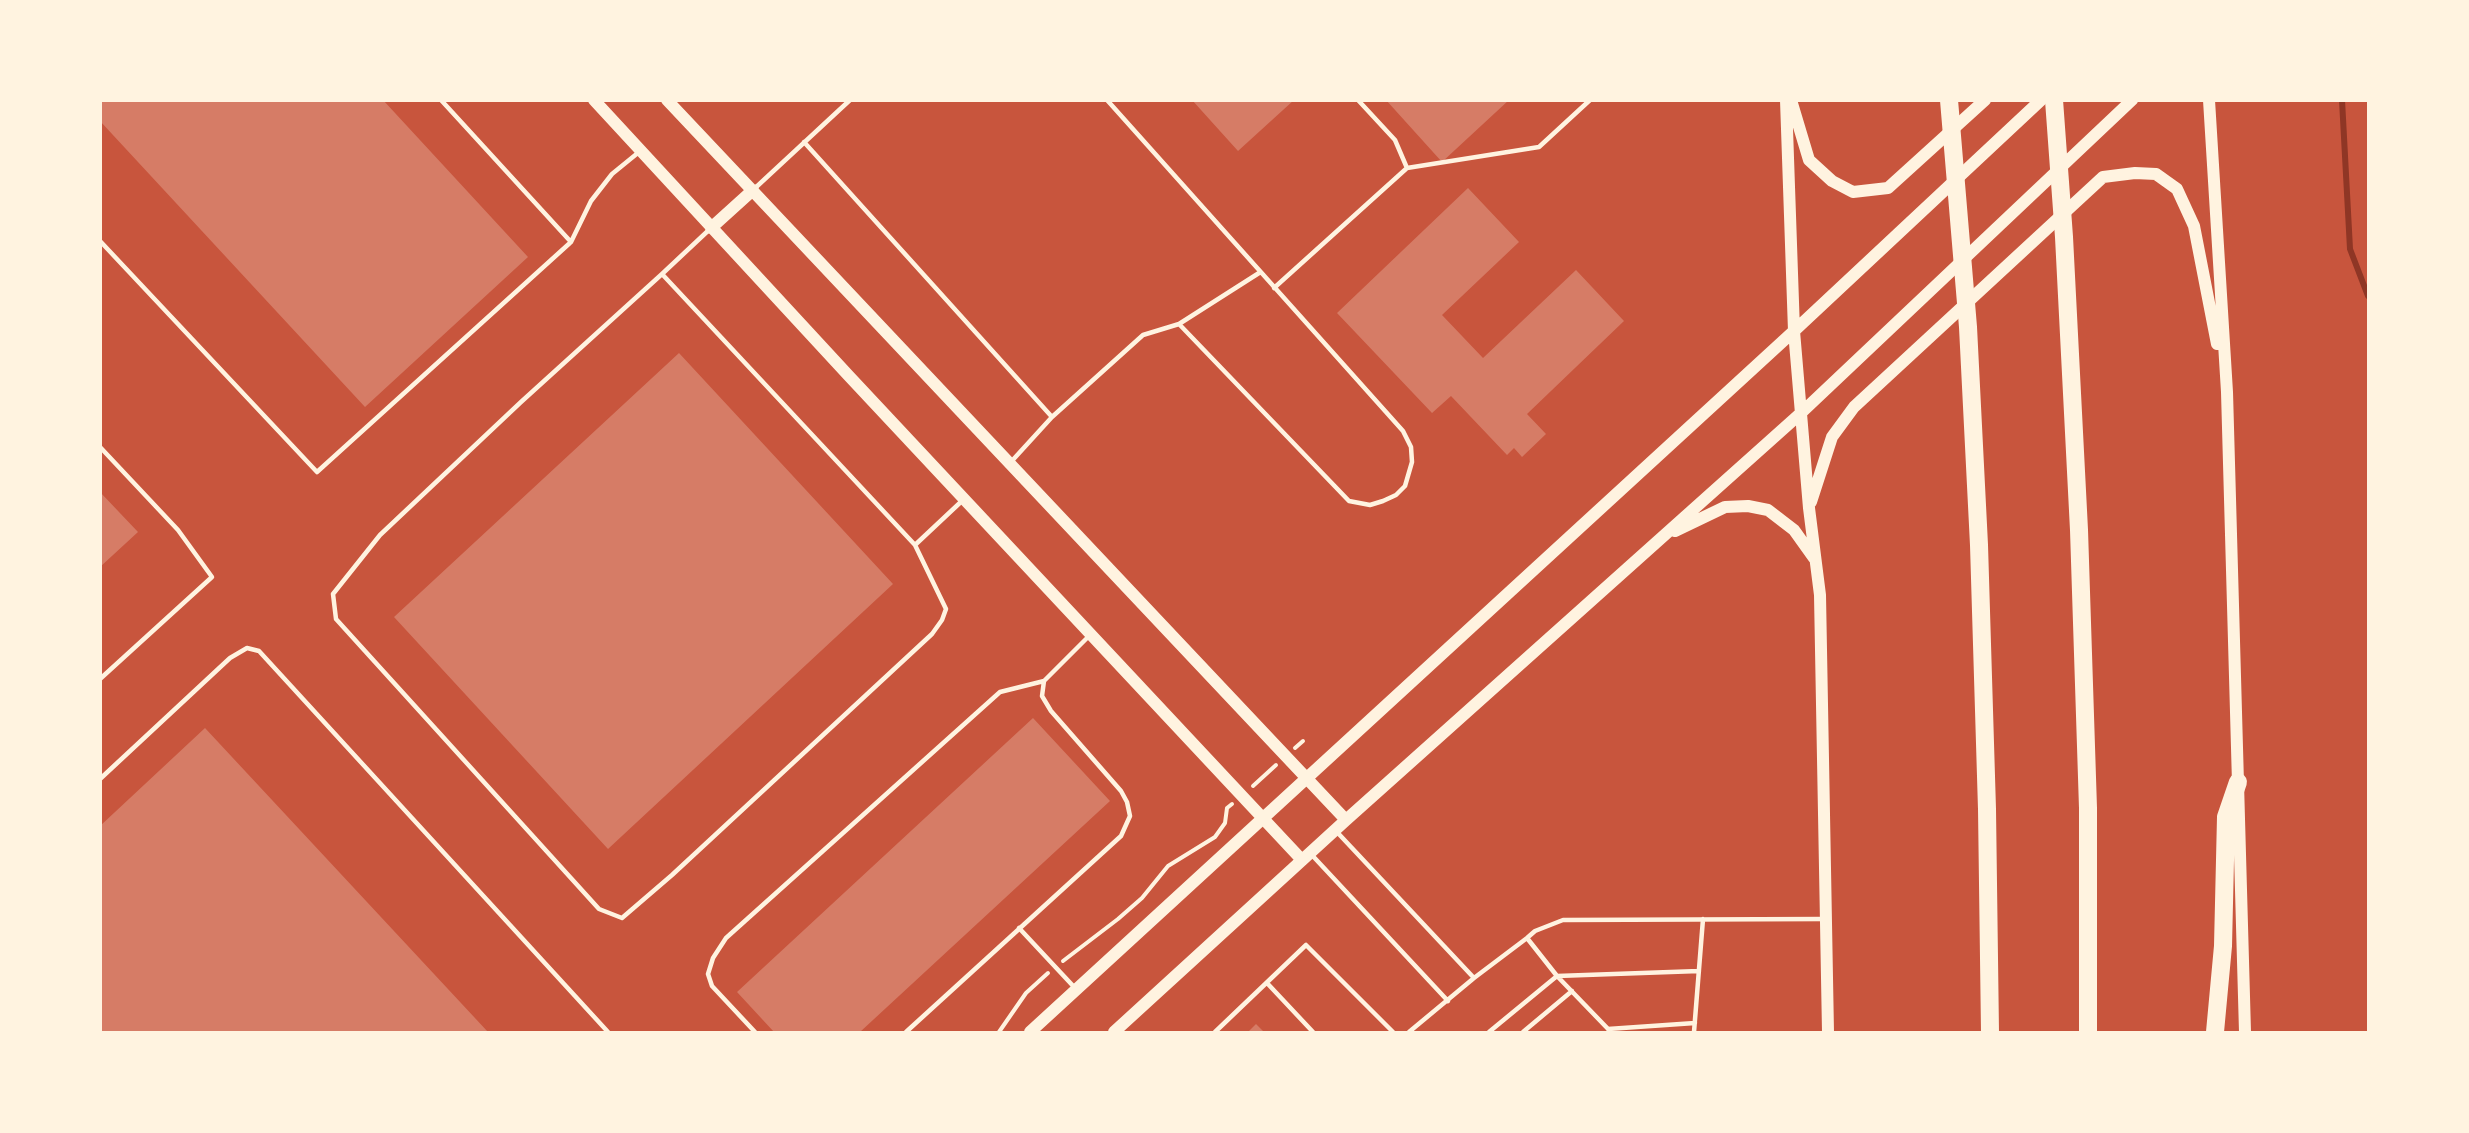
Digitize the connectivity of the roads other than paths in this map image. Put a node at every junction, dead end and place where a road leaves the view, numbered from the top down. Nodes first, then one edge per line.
1 (441, 100) edge
2 (594, 100) edge
3 (668, 100) edge
4 (850, 100) edge
5 (1107, 100) edge
6 (1358, 100) edge
7 (1590, 100) edge
8 (1786, 100) edge
9 (1791, 100) edge
10 (1949, 100) edge
11 (1985, 100) edge
12 (2041, 100) edge
13 (2054, 100) edge
14 (2132, 100) edge
15 (2209, 100) edge
16 (804, 142) junction
17 (641, 151) junction
18 (1407, 168) junction
19 (753, 190) junction
20 (711, 228) junction
21 (100, 241) edge
22 (571, 242) junction
23 (1259, 273) junction
24 (662, 274) junction
25 (1274, 288) junction
26 (1179, 324) junction
27 (1794, 331) junction
28 (2227, 392) junction
29 (1801, 413) junction
30 (1052, 417) junction
31 (100, 447) edge
32 (1010, 463) junction
33 (964, 499) junction
34 (1809, 508) junction
35 (1663, 537) junction
36 (915, 544) junction
37 (1815, 561) junction
38 (1090, 635) junction
39 (100, 679) edge
40 (1044, 681) junction
41 (1306, 778) junction
42 (100, 779) edge
43 (2238, 782) junction
44 (1263, 818) junction
45 (1346, 820) junction
46 (1335, 830) junction
47 (1306, 857) junction
48 (1826, 918) junction
49 (1703, 919) junction
50 (1019, 928) junction
51 (1527, 938) junction
52 (1699, 971) junction
53 (1557, 975) junction
54 (1473, 978) junction
55 (1267, 983) junction
56 (1076, 990) junction
57 (1572, 991) junction
58 (1448, 1001) junction
59 (1695, 1023) junction
60 (1610, 1031) edge
61 (608, 1032) edge
62 (755, 1032) edge
63 (906, 1032) edge
64 (1030, 1032) edge
65 (1114, 1032) edge
66 (1215, 1032) edge
67 (1313, 1032) edge
68 (1393, 1032) edge
69 (1409, 1032) edge
70 (1489, 1032) edge
71 (1524, 1032) edge
72 (1694, 1032) edge
73 (1828, 1032) edge
74 (1990, 1032) edge
75 (2088, 1032) edge
76 (2216, 1032) edge
77 (2245, 1032) edge

1 - 22 lane
2 - 17 main road
3 - 19 main road
4 - 16 lane
5 - 23 lane
6 - 18 lane
7 - 18 lane
8 - 27 main road
9 - 11 main road
10 - 74 highway
12 - 27 main road
13 - 75 highway
14 - 29 main road
15 - 28 main road
16 - 19 lane
16 - 30 lane
17 - 20 main road
17 - 22 lane
18 - 25 lane
19 - 20 main road
19 - 32 main road
20 - 24 lane
20 - 33 main road
21 - 22 lane
23 - 25 lane
23 - 26 lane
24 - 36 lane
24 - 36 lane
25 - 26 lane
26 - 30 lane
27 - 29 main road
27 - 41 main road
28 - 34 main road
28 - 43 main road
29 - 34 main road
29 - 35 main road
30 - 32 lane
31 - 39 lane
32 - 41 main road
33 - 36 lane
33 - 38 main road
34 - 37 main road
35 - 37 main road
35 - 45 main road
37 - 48 main road
38 - 40 lane
38 - 44 main road
40 - 50 lane
40 - 62 lane
41 - 44 main road
41 - 45 main road
42 - 61 lane
43 - 76 highway
43 - 77 main road
44 - 47 main road
44 - 56 main road
45 - 46 main road
46 - 47 main road
46 - 54 lane
47 - 58 lane
47 - 65 main road
48 - 49 lane
48 - 73 main road
49 - 51 lane
49 - 52 lane
50 - 56 lane
50 - 63 lane
51 - 53 lane
51 - 54 lane
52 - 53 lane
52 - 59 lane
53 - 57 lane
53 - 70 lane
54 - 58 lane
55 - 66 lane
55 - 67 lane
55 - 68 lane
56 - 64 main road
57 - 60 lane
57 - 71 lane
58 - 69 lane
59 - 60 lane
59 - 72 lane

